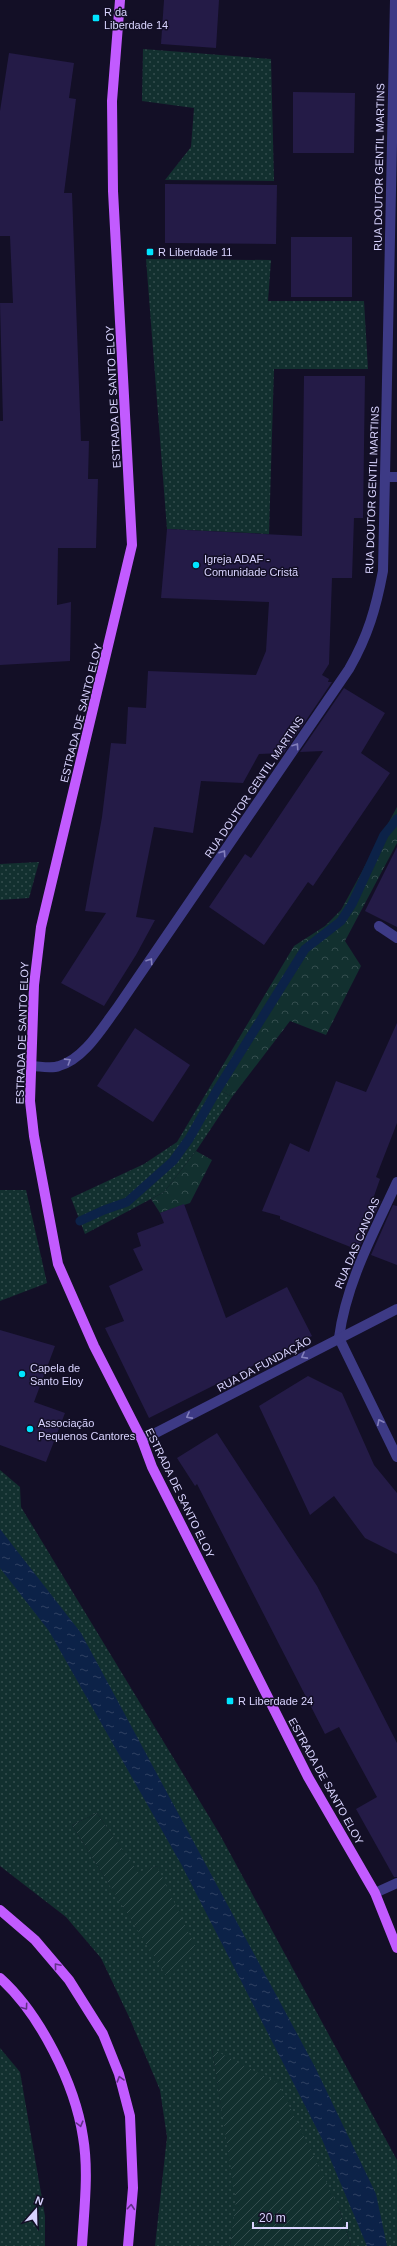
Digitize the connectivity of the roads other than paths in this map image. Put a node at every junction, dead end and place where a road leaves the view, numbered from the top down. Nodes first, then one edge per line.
1 (120, 0) edge
2 (395, 0) edge
3 (385, 477) junction
4 (397, 477) edge
5 (379, 926) dead end
6 (397, 938) edge
7 (31, 1066) junction
8 (397, 1182) edge
9 (397, 1309) edge
10 (339, 1338) junction
11 (142, 1440) junction
12 (397, 1457) edge
13 (397, 1882) edge
14 (375, 1893) junction
15 (0, 1910) edge
16 (397, 1948) edge
17 (0, 1978) edge
18 (82, 2246) edge
19 (128, 2246) edge

1 - 7 main road, ESTRADA DE SANTO ELOY
2 - 3 street, RUA DOUTOR GENTIL MARTINS
3 - 4 street
7 -> 3 street, RUA DOUTOR GENTIL MARTINS
5 - 6 street
7 - 11 main road, ESTRADA DE SANTO ELOY
8 - 10 street, RUA DAS CANOAS
9 - 10 street, RUA DA FUNDAÇÃO
10 -> 11 street, RUA DA FUNDAÇÃO
12 -> 10 street
11 - 14 main road, ESTRADA DE SANTO ELOY
13 - 14 street
14 - 16 main road, ESTRADA DE SANTO ELOY
19 -> 15 main road
17 -> 18 main road

